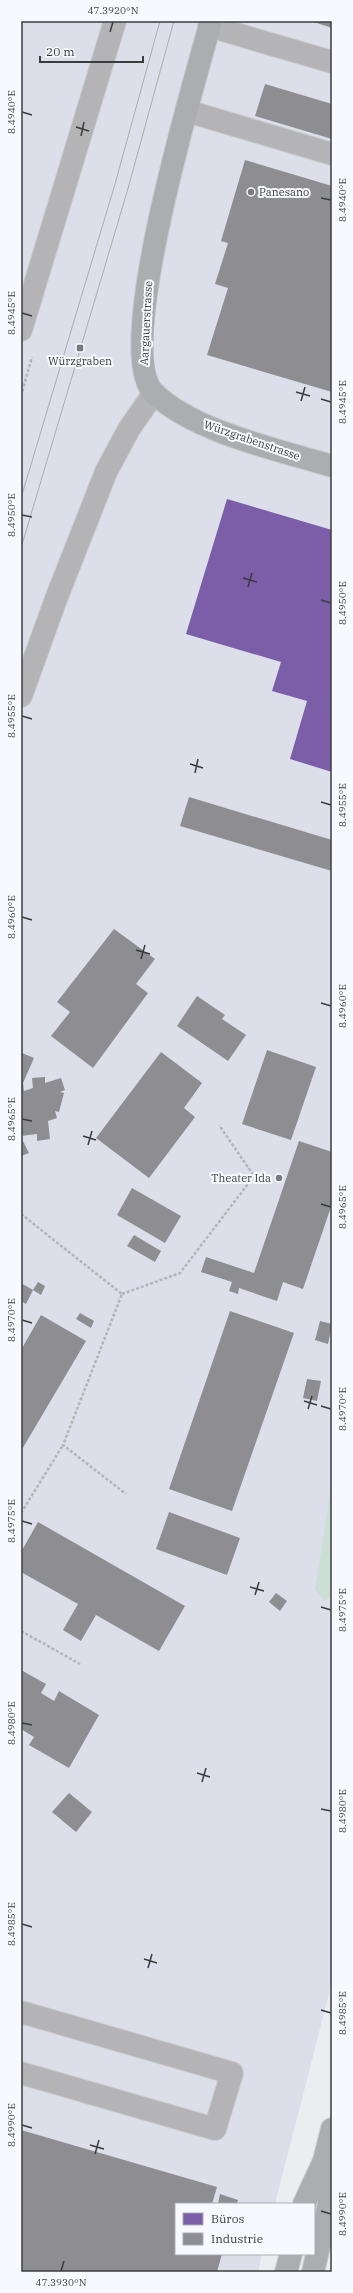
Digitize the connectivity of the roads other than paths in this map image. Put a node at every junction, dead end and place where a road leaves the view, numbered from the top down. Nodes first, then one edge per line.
1 (115, 21) edge
2 (210, 24) edge
3 (332, 62) edge
4 (187, 112) junction
5 (332, 154) edge
6 (21, 330) edge
7 (154, 393) junction
8 (332, 466) edge
9 (21, 696) edge
10 (21, 2012) edge
11 (21, 2073) edge
12 (332, 2129) edge
13 (324, 2161) junction
14 (304, 2203) edge
15 (291, 2255) edge
16 (286, 2272) edge
17 (313, 2272) edge

1 - 6 street
2 - 3 street
2 - 4 main road, Aargauerstrasse
4 - 5 street
4 - 7 main road, Aargauerstrasse
7 - 8 main road, Würzgrabenstrasse
7 - 9 street
10 - 11 street
12 - 13 main road
13 - 14 main road
13 - 17 main road
15 - 16 main road

